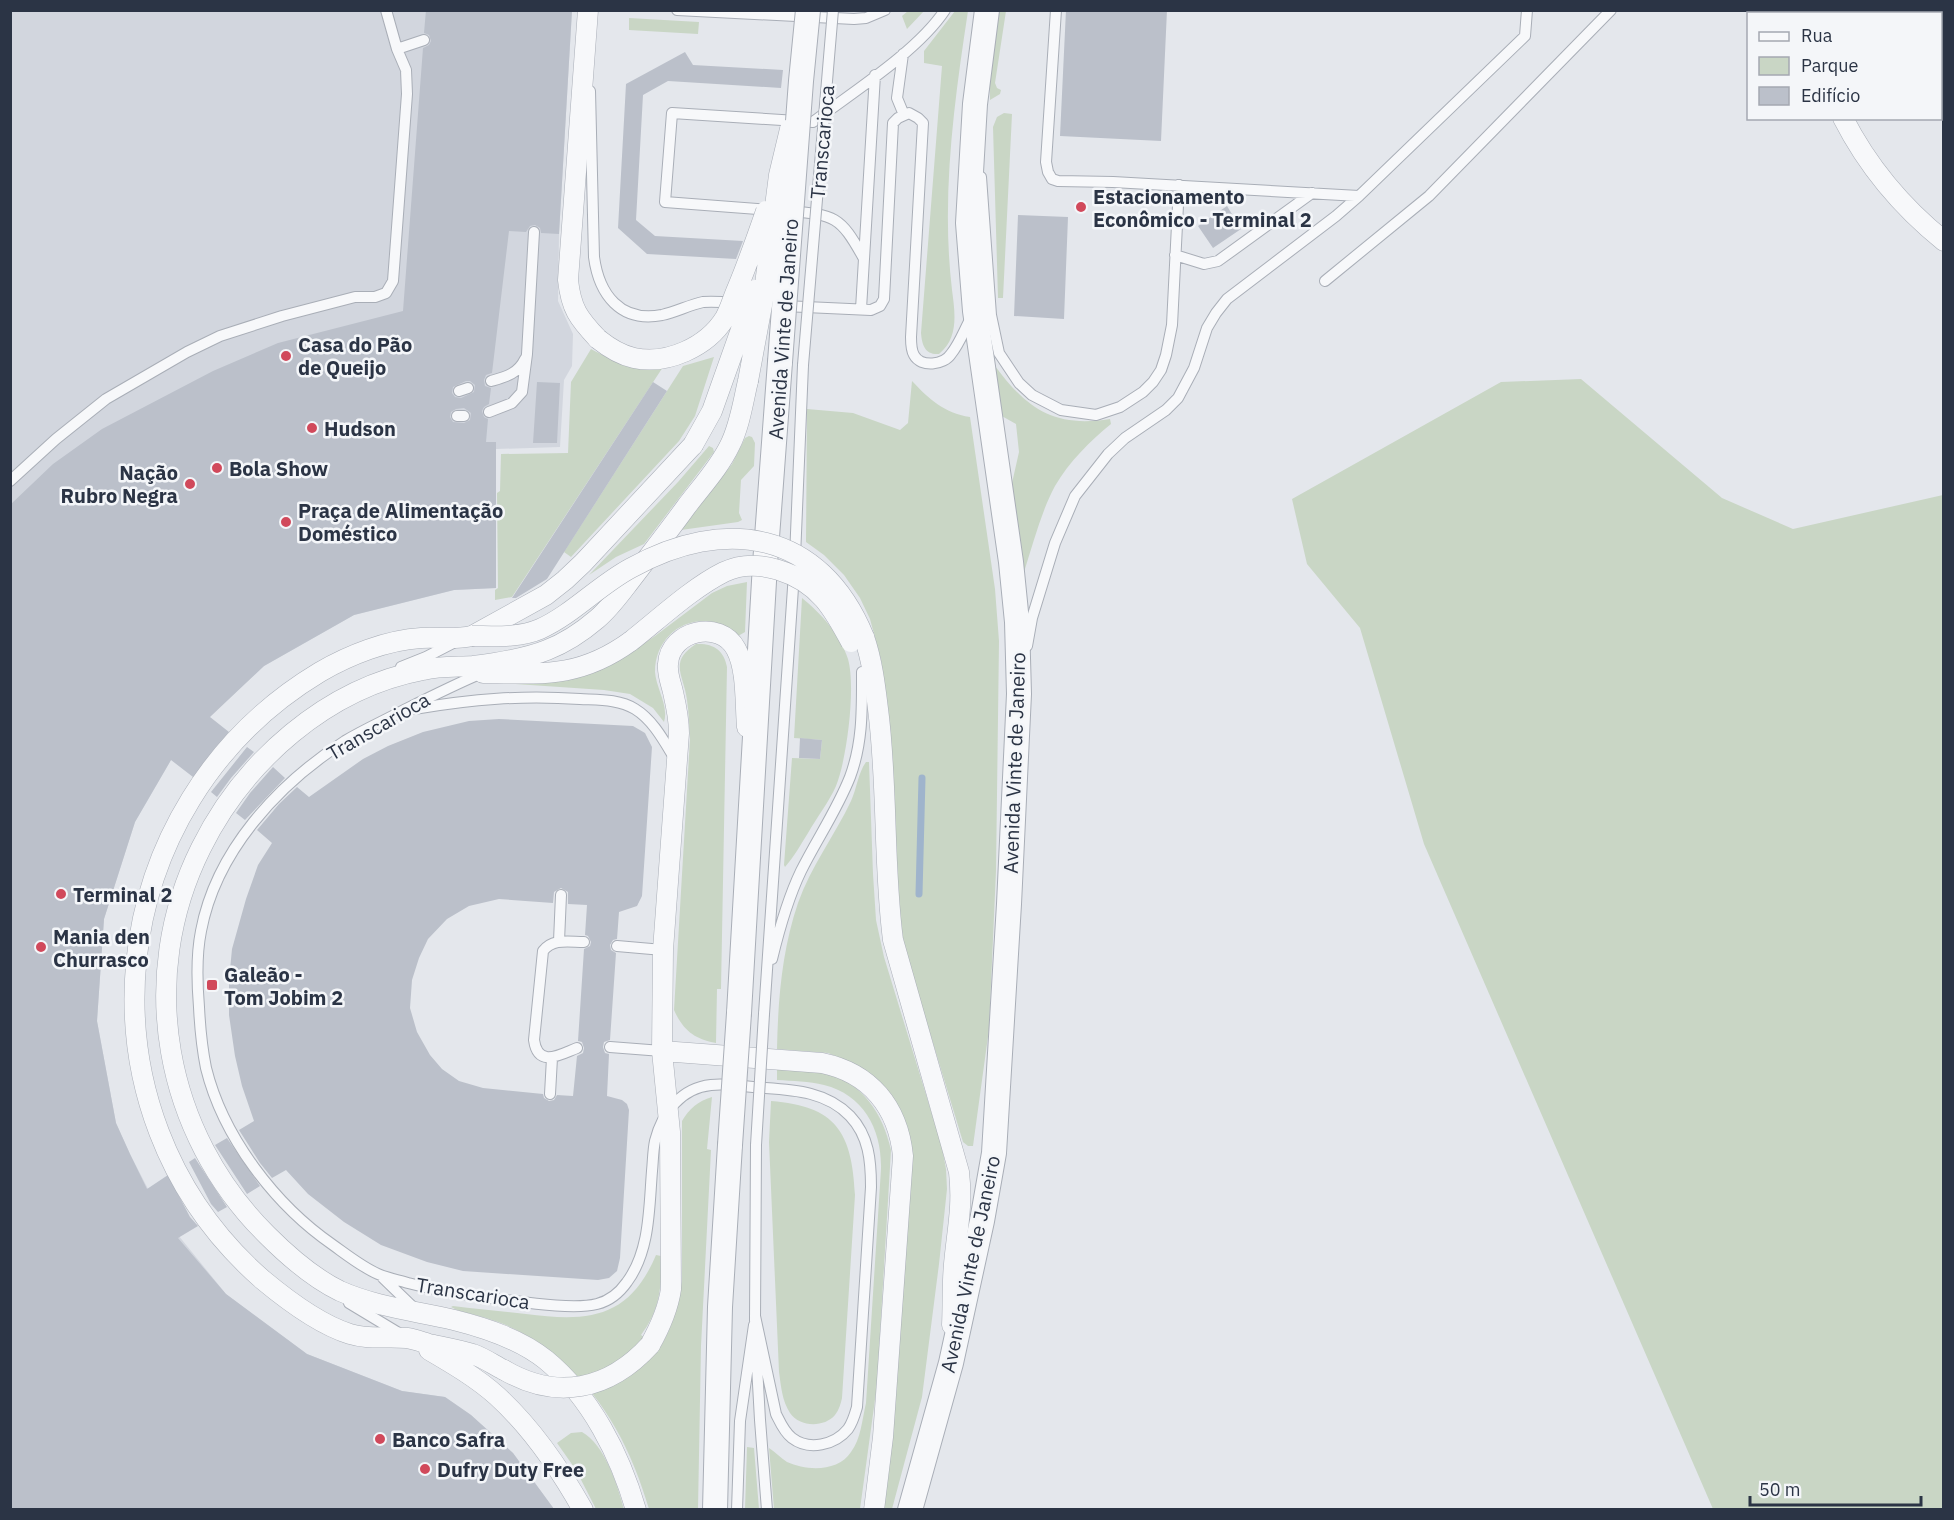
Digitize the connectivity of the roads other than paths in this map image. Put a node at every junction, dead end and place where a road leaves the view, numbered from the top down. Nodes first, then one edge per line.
1 (396, 10) edge
2 (677, 10) edge
3 (808, 10) edge
4 (833, 10) edge
5 (885, 10) edge
6 (945, 10) edge
7 (987, 10) edge
8 (1056, 10) edge
9 (1527, 10) edge
10 (1611, 10) edge
11 (587, 13) edge
12 (388, 16) edge
13 (424, 40) dead end
14 (397, 49) junction
15 (903, 54) junction
16 (875, 75) junction
17 (801, 81) junction
18 (975, 104) junction
19 (904, 115) junction
20 (1844, 120) edge
21 (778, 175) junction
22 (1179, 185) junction
23 (1312, 193) junction
24 (1359, 196) junction
25 (534, 232) dead end
26 (1944, 241) edge
27 (770, 248) junction
28 (1175, 255) junction
29 (863, 256) junction
30 (1325, 281) dead end
31 (861, 309) junction
32 (975, 311) junction
33 (527, 354) junction
34 (792, 364) junction
35 (491, 381) dead end
36 (489, 412) dead end
37 (10, 481) edge
38 (466, 638) junction
39 (857, 639) junction
40 (445, 668) junction
41 (862, 672) junction
42 (482, 673) junction
43 (1019, 694) junction
44 (404, 710) junction
45 (882, 742) junction
46 (677, 762) junction
47 (752, 786) junction
48 (561, 895) dead end
49 (560, 942) junction
50 (584, 942) dead end
51 (617, 946) dead end
52 (663, 950) junction
53 (765, 991) junction
54 (610, 1047) dead end
55 (577, 1048) dead end
56 (662, 1051) junction
57 (552, 1058) junction
58 (550, 1094) dead end
59 (669, 1108) junction
60 (380, 1275) junction
61 (419, 1313) junction
62 (755, 1316) junction
63 (410, 1339) junction
64 (951, 1363) junction
65 (583, 1509) edge
66 (636, 1509) edge
67 (715, 1509) edge
68 (737, 1509) edge
69 (767, 1509) edge
70 (874, 1509) edge
71 (910, 1509) edge

1 - 12 lane
2 - 5 lane
3 - 17 street, Avenida Vinte de Janeiro, bridge
4 - 34 lane, Transcarioca, bridge
6 - 15 lane
7 - 18 street, Avenida Vinte de Janeiro
8 - 22 lane
9 - 24 lane
10 - 30 lane
11 - 21 street, bridge
11 - 31 lane
12 - 14 lane
13 - 14 lane
14 - 37 lane
15 - 16 lane
15 - 19 lane
16 - 29 lane
16 - 29 lane
17 - 21 street, bridge
17 - 34 street, Avenida Vinte de Janeiro, bridge
18 - 28 lane
18 - 32 street, Avenida Vinte de Janeiro
19 - 31 lane
19 - 32 lane
20 - 26 street
21 - 27 street, bridge
22 - 23 lane
22 - 28 lane
23 - 24 lane
23 - 28 lane
24 - 43 lane
25 - 33 lane
27 - 38 street, bridge
27 - 40 street, bridge
29 - 31 lane
32 - 43 street, Avenida Vinte de Janeiro
33 - 35 lane
33 - 36 lane
34 - 47 street, Avenida Vinte de Janeiro
34 - 53 lane, Transcarioca
38 - 39 street, bridge
38 - 63 lane
38 - 63 street
39 - 41 street
39 - 42 street, bridge
39 - 45 street
40 - 42 street
40 - 61 street
41 - 45 street
41 - 53 lane, Transcarioca
42 - 44 lane, Transcarioca
43 - 64 street, Avenida Vinte de Janeiro
44 - 46 lane
44 - 60 lane, Transcarioca
45 - 64 street
46 - 47 street
46 - 52 street
47 - 67 street, Avenida Vinte de Janeiro, bridge
48 - 49 lane
49 - 50 lane
49 - 57 lane
51 - 52 lane
52 - 56 street
53 - 62 lane, Transcarioca, bridge
54 - 56 lane
55 - 57 lane
56 - 59 street
56 - 70 street
57 - 58 lane
59 - 60 lane, Transcarioca
59 - 62 lane, Transcarioca
59 - 63 street, bridge
60 - 61 lane
61 - 66 street
62 - 68 lane, Transcarioca
62 - 69 lane, Transcarioca
63 - 65 street
64 - 71 street, Avenida Vinte de Janeiro

